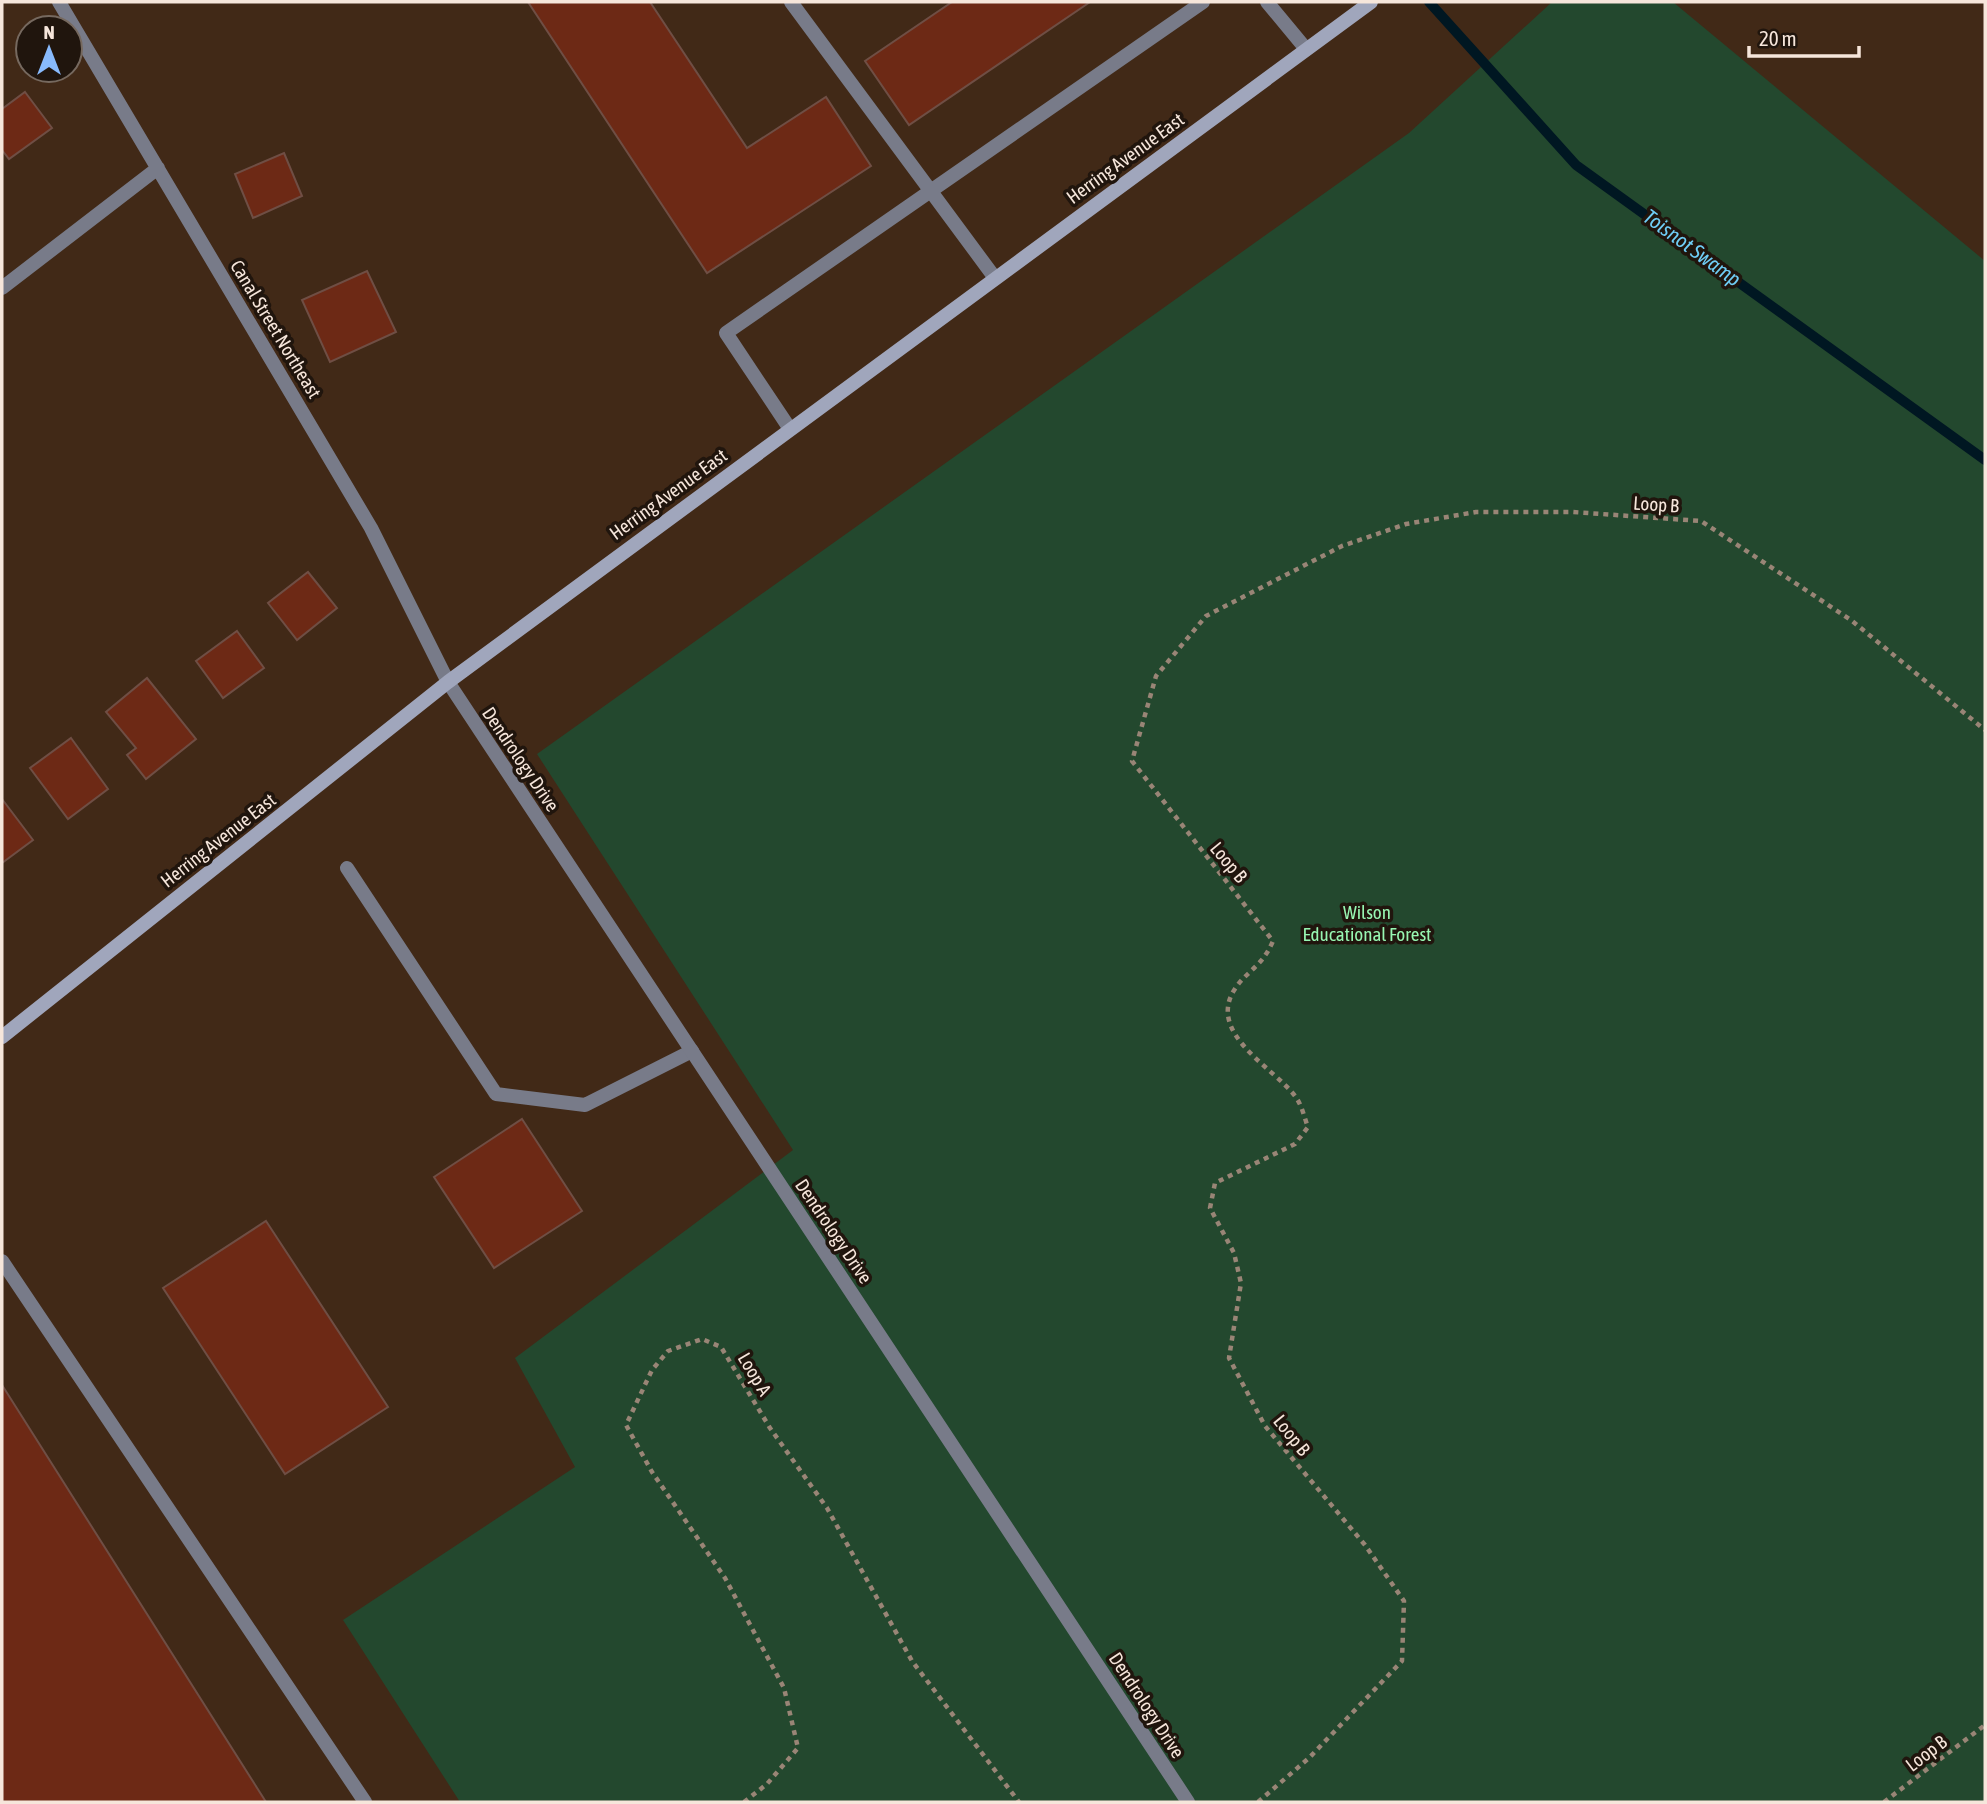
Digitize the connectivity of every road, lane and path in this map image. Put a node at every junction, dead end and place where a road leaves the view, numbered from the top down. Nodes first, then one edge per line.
1 (59, 2) edge
2 (791, 2) edge
3 (1203, 2) edge
4 (1267, 2) edge
5 (1371, 2) edge
6 (1306, 49) junction
7 (158, 168) junction
8 (932, 190) junction
9 (995, 278) junction
10 (2, 288) edge
11 (790, 429) junction
12 (448, 682) junction
13 (1985, 730) edge
14 (347, 868) dead end
15 (2, 1035) edge
16 (692, 1051) junction
17 (2, 1261) edge
18 (1985, 1725) edge
19 (365, 1802) edge
20 (744, 1802) edge
21 (1018, 1802) edge
22 (1188, 1802) edge
23 (1258, 1802) edge
24 (1884, 1802) edge

1 - 7 street, Canal Street Northeast
2 - 8 street
3 - 8 street
4 - 6 street
5 - 6 main road, Herring Avenue East
6 - 9 main road, Herring Avenue East
7 - 10 street
7 - 12 street, Canal Street Northeast
8 - 9 street
8 - 11 street
9 - 11 main road, Herring Avenue East
11 - 12 main road, Herring Avenue East
12 - 15 main road, Herring Avenue East
12 - 16 street, Dendrology Drive
13 - 23 path, Loop B
14 - 16 street
16 - 22 street, Dendrology Drive
17 - 19 street
18 - 24 path, Loop B
20 - 21 path, Loop A

